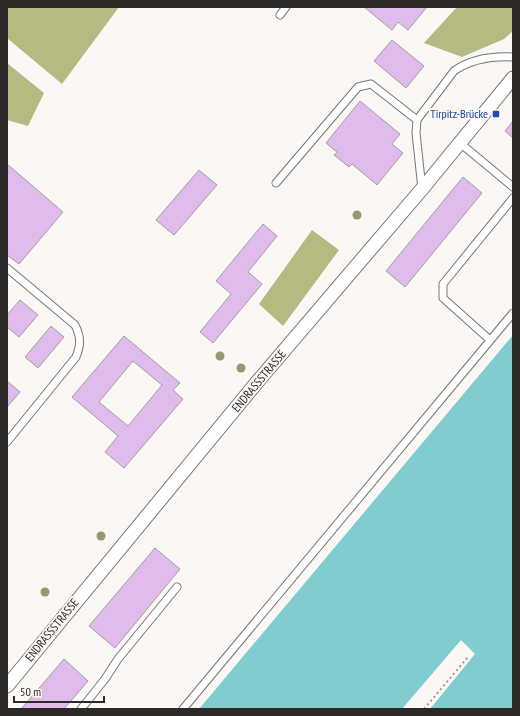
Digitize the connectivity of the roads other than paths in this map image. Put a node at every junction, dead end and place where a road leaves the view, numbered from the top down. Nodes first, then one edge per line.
1 (286, 7) edge
2 (280, 15) dead end
3 (513, 57) edge
4 (513, 78) edge
5 (417, 120) junction
6 (460, 143) junction
7 (276, 183) dead end
8 (513, 187) edge
9 (422, 189) junction
10 (513, 198) edge
11 (7, 268) edge
12 (513, 313) edge
13 (490, 340) junction
14 (7, 442) edge
15 (177, 587) dead end
16 (7, 686) edge
17 (81, 709) edge
18 (183, 709) edge

1 - 2 lane
3 - 5 lane
4 - 6 street, ENDRASSSTRASSE
5 - 7 lane
5 - 9 lane
6 - 8 lane
6 - 9 street, ENDRASSSTRASSE
9 - 16 street, ENDRASSSTRASSE
10 - 13 lane
11 - 14 lane
12 - 13 lane
13 - 18 lane
15 - 17 lane

